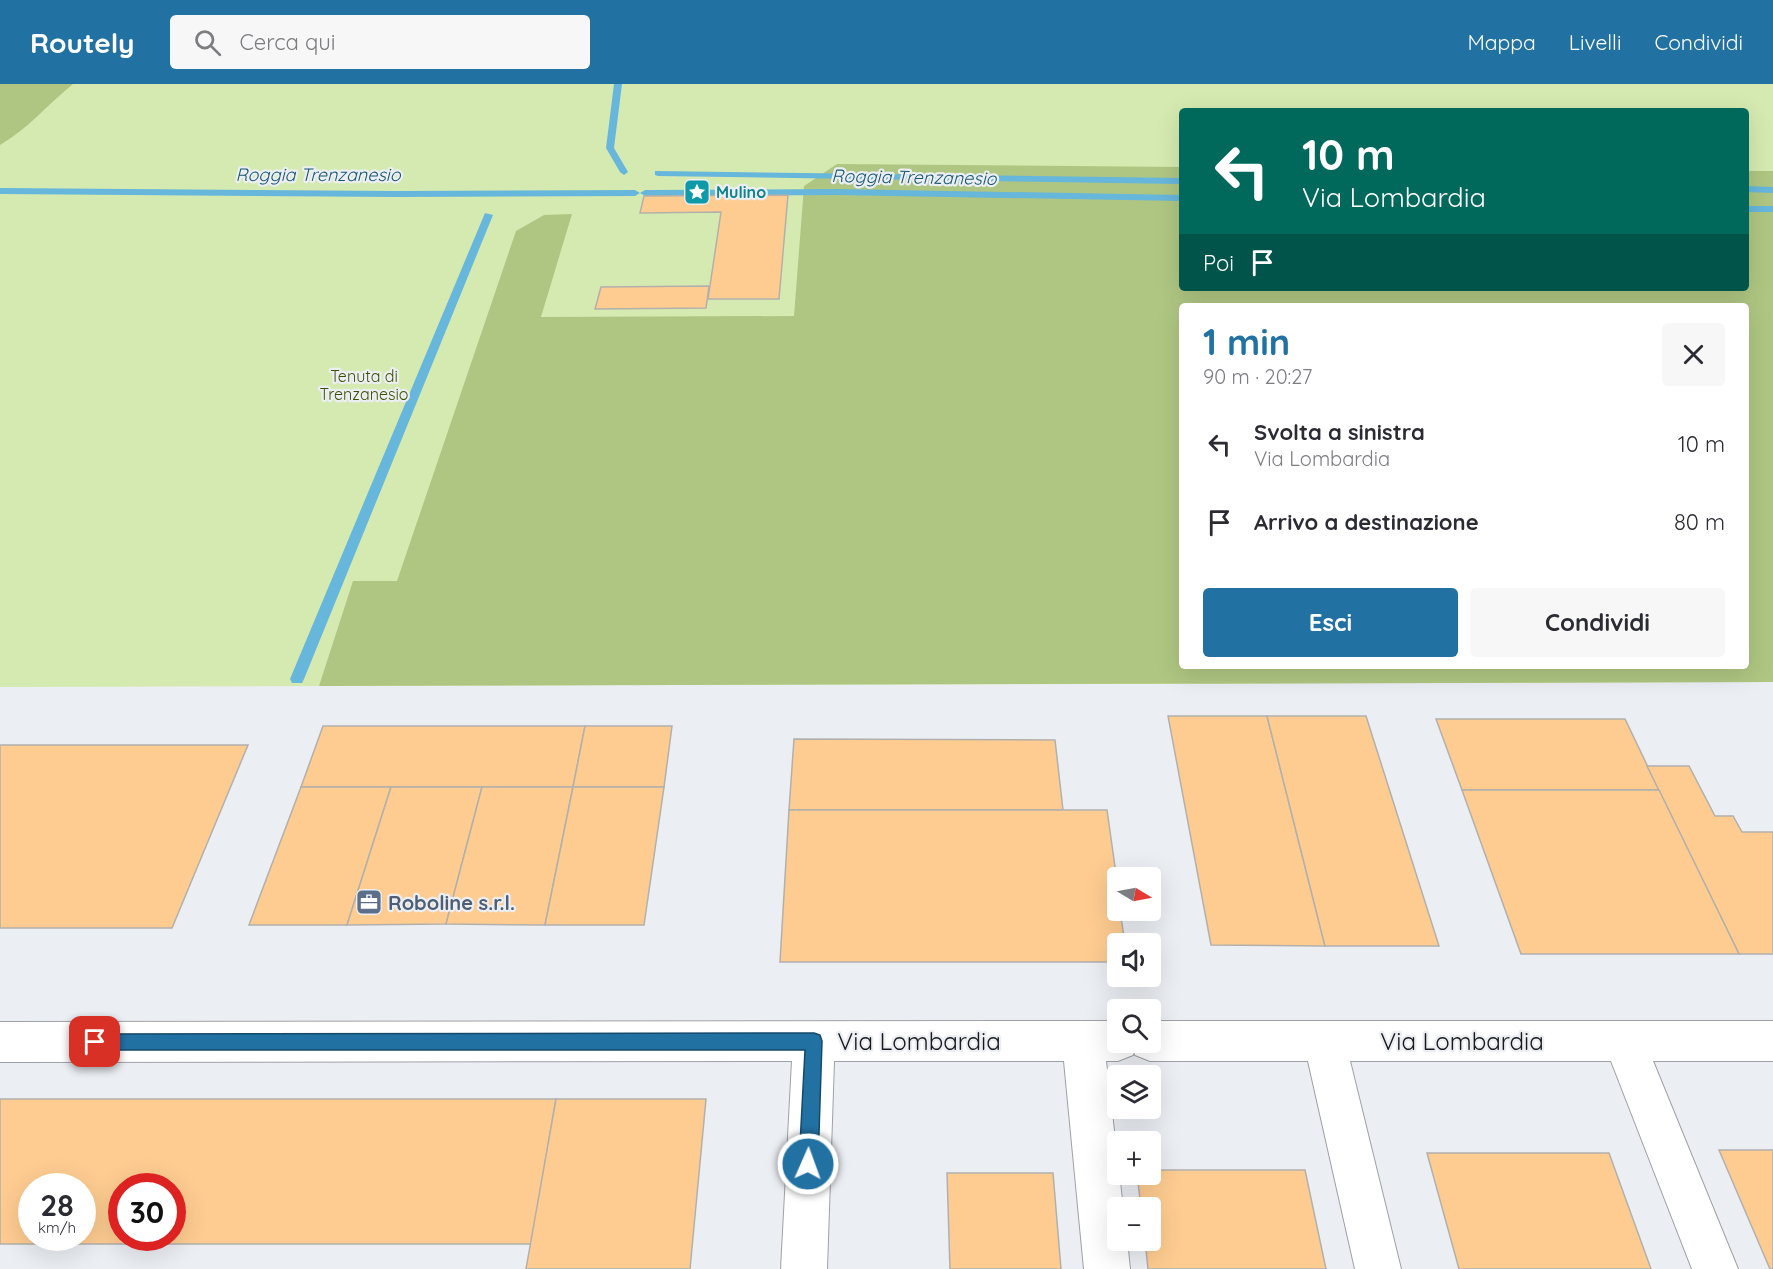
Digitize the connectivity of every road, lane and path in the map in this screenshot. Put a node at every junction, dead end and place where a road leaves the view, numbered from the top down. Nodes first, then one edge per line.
1 (814, 1041) junction
2 (1100, 1041) edge
3 (1161, 1041) edge
4 (1324, 1041) junction
5 (1624, 1041) junction
6 (1773, 1041) edge
7 (0, 1042) edge
8 (804, 1269) edge
9 (1107, 1269) edge
10 (1378, 1269) edge
11 (1715, 1269) edge

1 - 2 street, Via Lombardia
1 - 7 street, Via Lombardia
1 - 8 street
2 - 9 street
3 - 4 street, Via Lombardia
4 - 5 street, Via Lombardia
4 - 10 street
5 - 6 street, Via Lombardia
5 - 11 street

